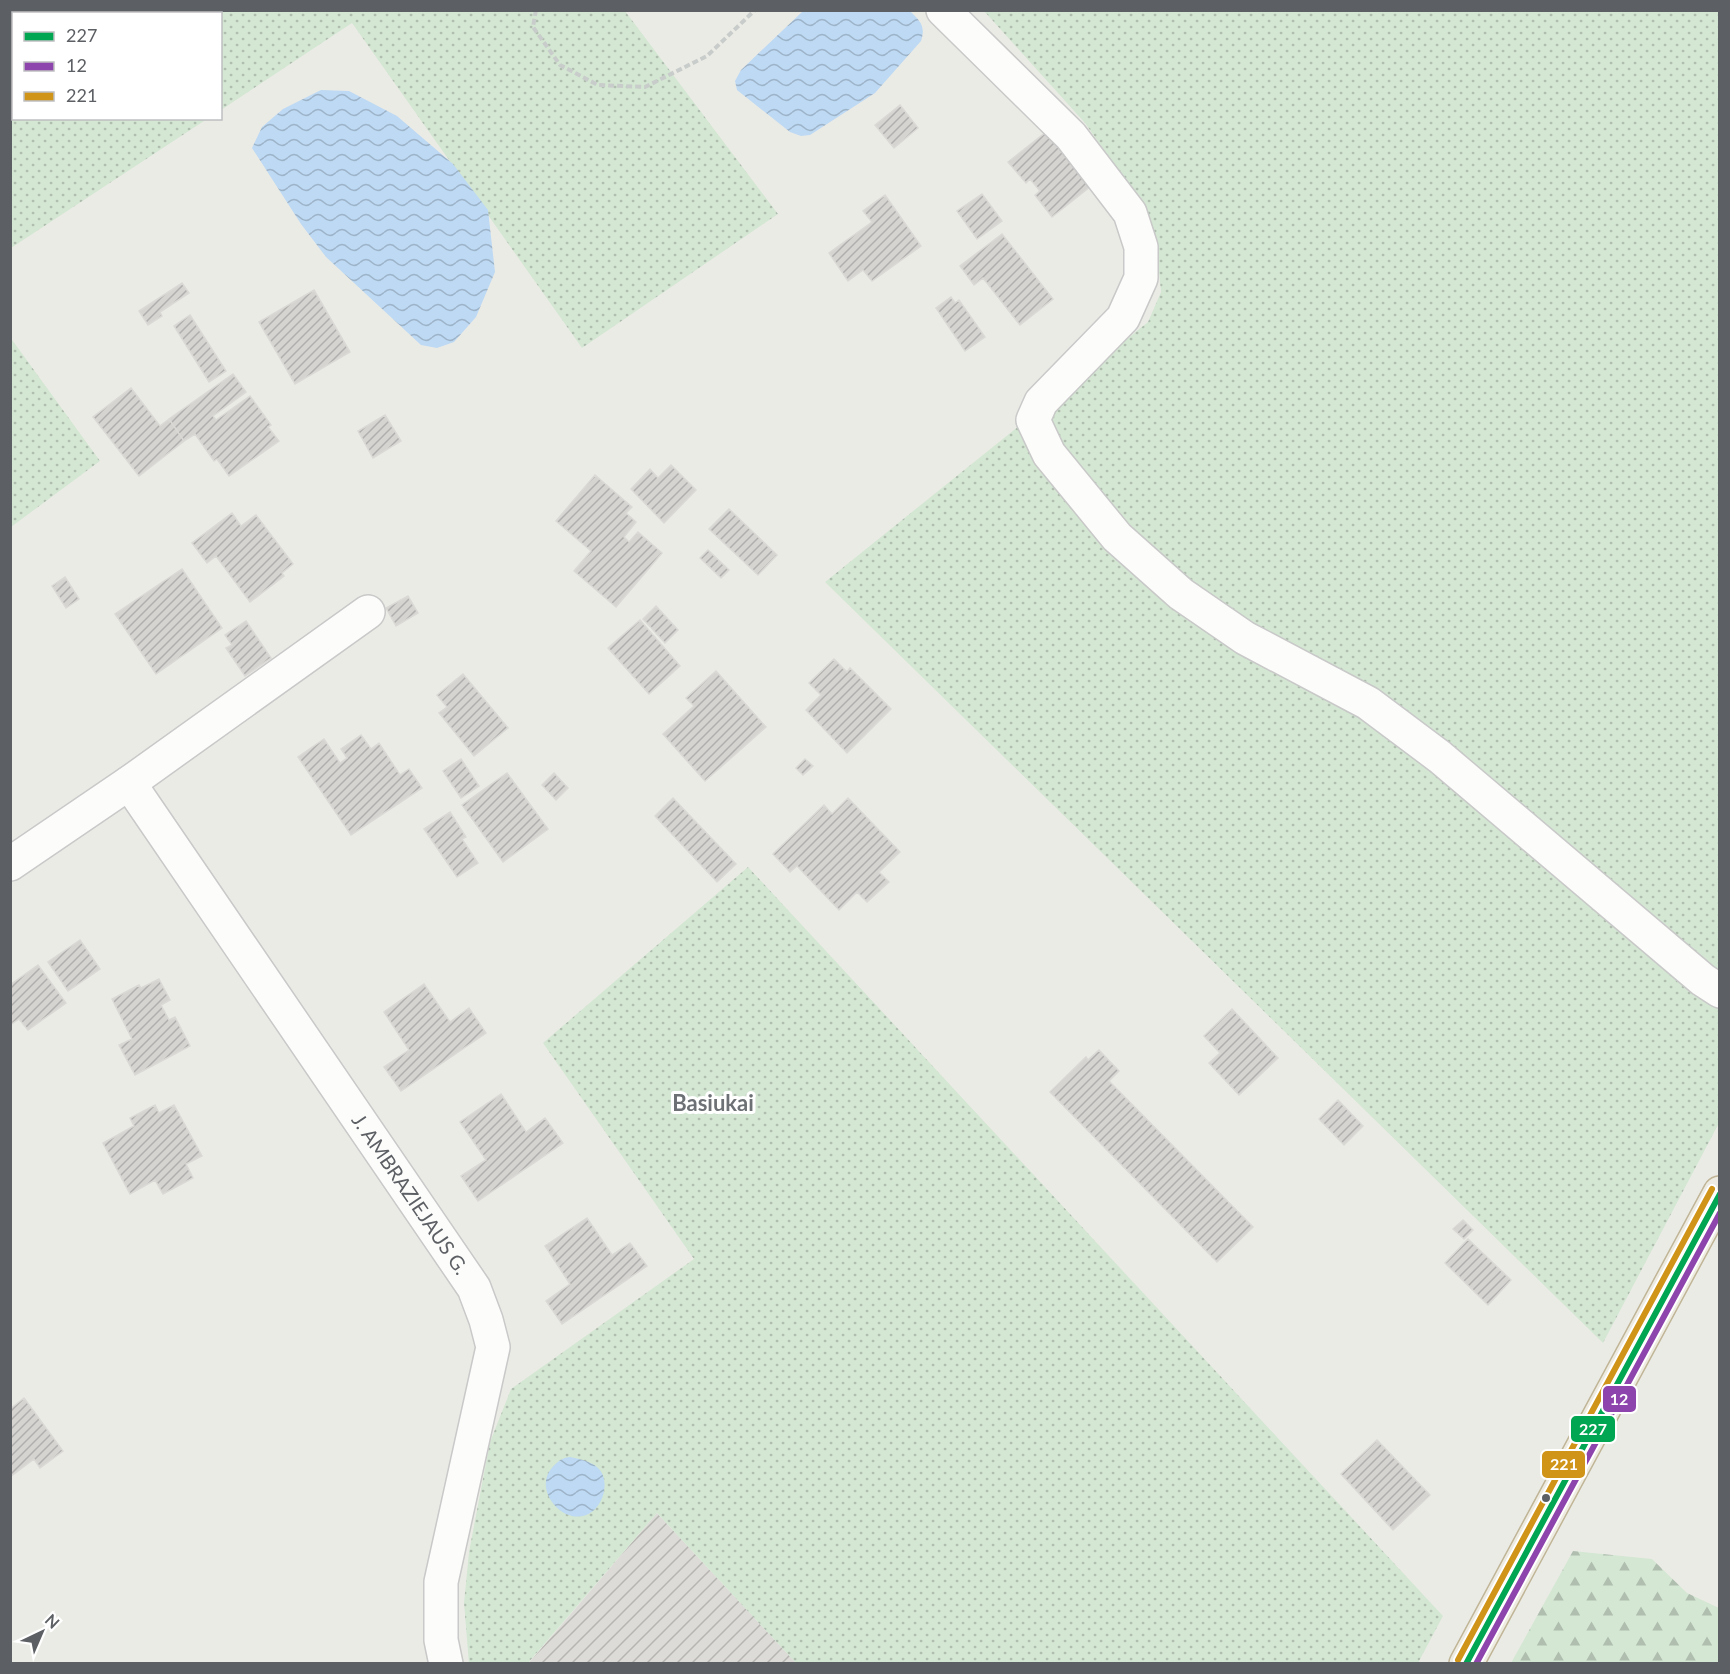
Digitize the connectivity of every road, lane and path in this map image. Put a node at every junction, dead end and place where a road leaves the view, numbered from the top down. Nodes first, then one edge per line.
1 (536, 10) edge
2 (755, 10) edge
3 (943, 10) edge
4 (369, 612) dead end
5 (129, 783) junction
6 (10, 864) edge
7 (1719, 991) edge
8 (1719, 1193) edge
9 (446, 1664) edge
10 (1466, 1664) edge

1 - 2 path
3 - 7 street
4 - 5 street
5 - 6 street
5 - 9 street, J. AMBRAZIEJAUS G.
8 - 10 highway

